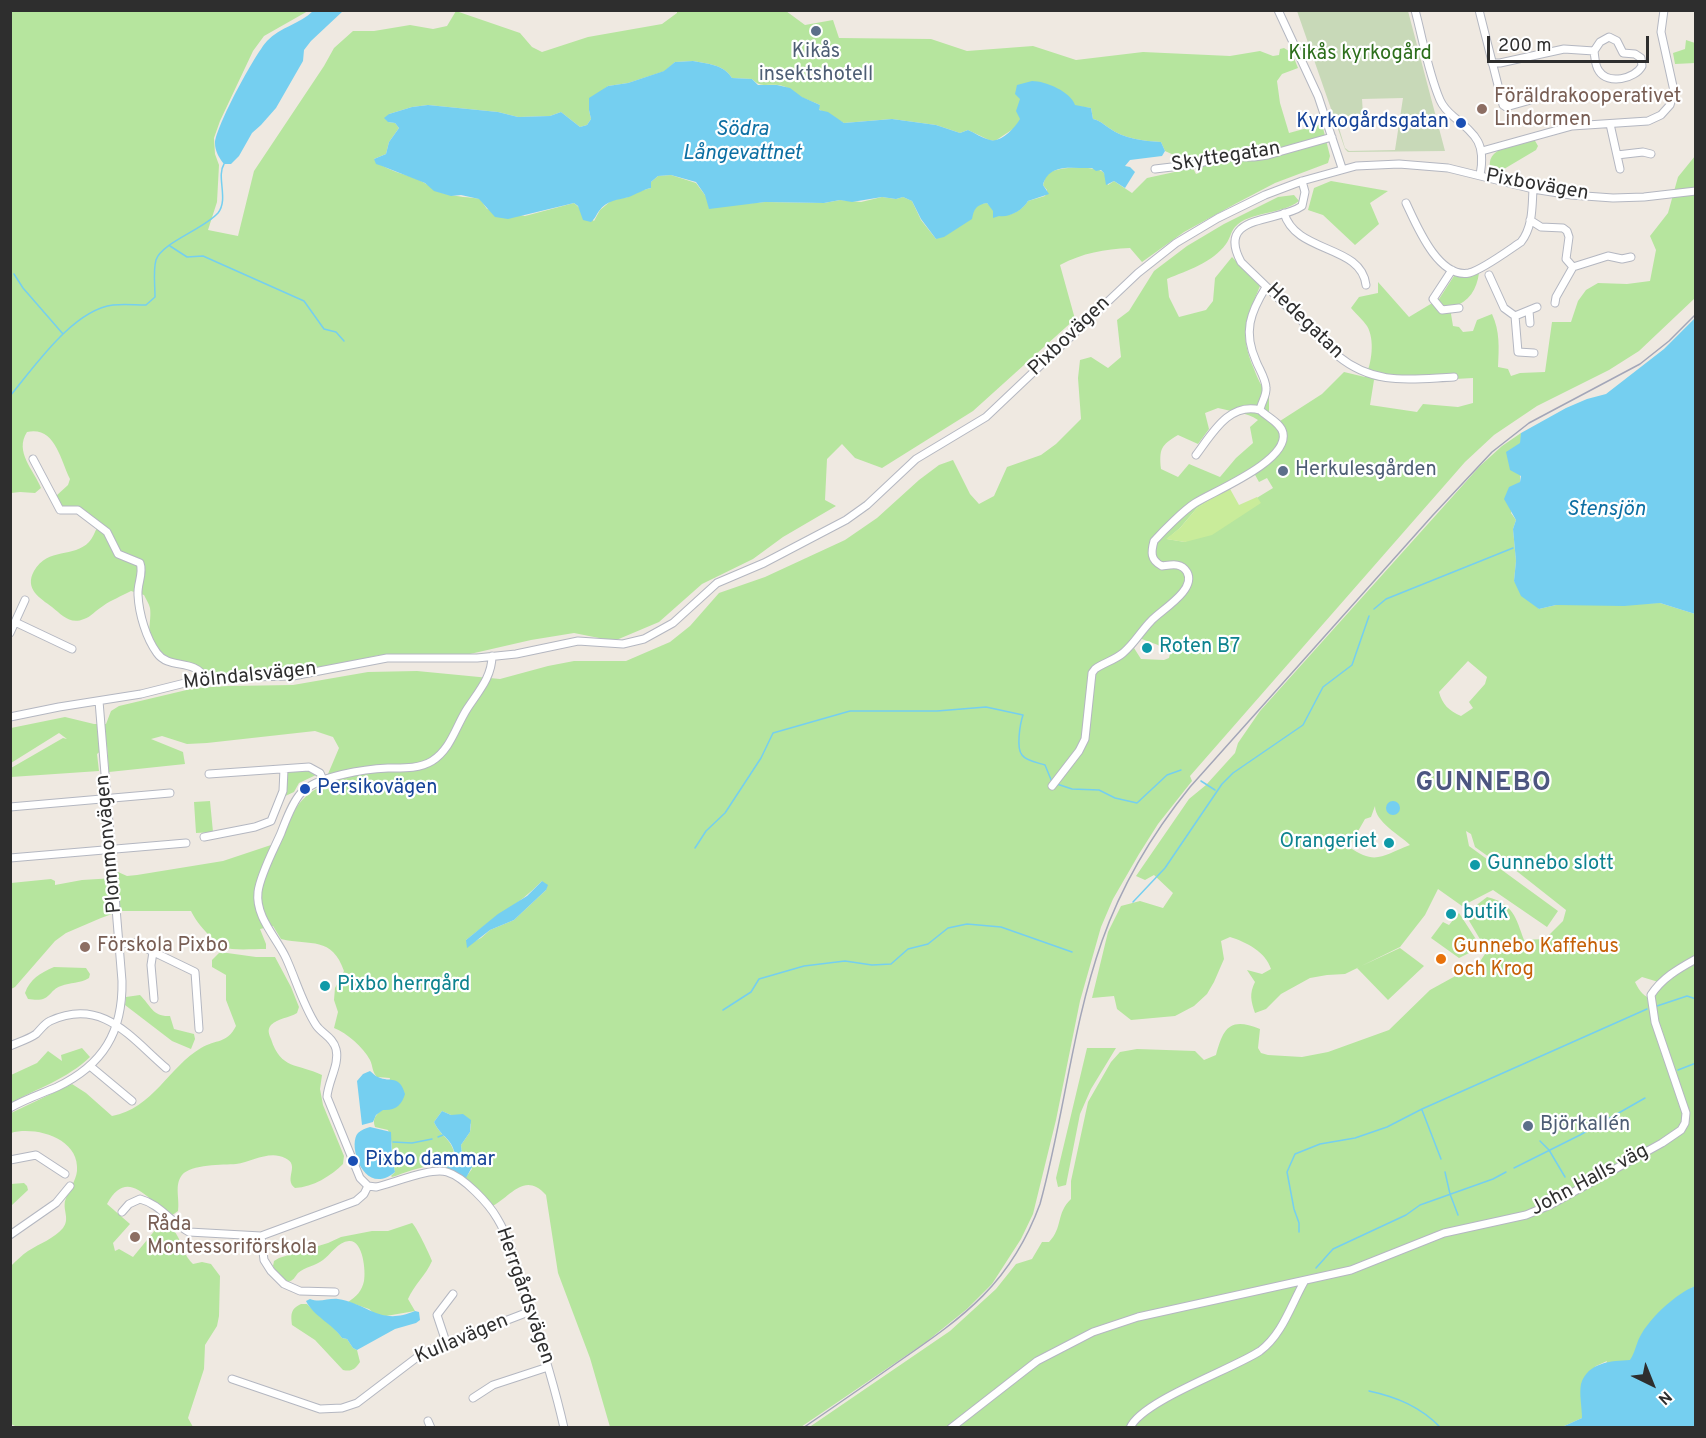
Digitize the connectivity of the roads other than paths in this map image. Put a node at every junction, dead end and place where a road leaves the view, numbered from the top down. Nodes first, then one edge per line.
1 (1278, 10) edge
2 (1415, 10) edge
3 (1479, 10) edge
4 (1664, 10) edge
5 (1594, 51) junction
6 (1492, 63) junction
7 (1545, 96) dead end
8 (1610, 124) junction
9 (1332, 136) junction
10 (1482, 151) junction
11 (1651, 154) dead end
12 (1617, 155) junction
13 (1342, 168) junction
14 (1155, 169) dead end
15 (1620, 170) dead end
16 (1480, 175) junction
17 (1302, 181) junction
18 (1533, 189) junction
19 (1695, 191) edge
20 (1406, 203) dead end
21 (1284, 213) junction
22 (1530, 220) junction
23 (1630, 257) dead end
24 (1573, 267) junction
25 (1452, 270) junction
26 (1489, 275) dead end
27 (1366, 285) dead end
28 (1266, 286) junction
29 (1554, 303) dead end
30 (1537, 307) dead end
31 (1459, 308) dead end
32 (1529, 311) junction
33 (1515, 316) junction
34 (1530, 323) dead end
35 (1534, 353) dead end
36 (1454, 376) dead end
37 (1260, 410) junction
38 (1196, 455) dead end
39 (33, 459) dead end
40 (25, 600) dead end
41 (15, 622) junction
42 (10, 633) edge
43 (72, 650) dead end
44 (492, 656) junction
45 (205, 678) junction
46 (99, 701) junction
47 (10, 717) edge
48 (284, 769) junction
49 (210, 774) dead end
50 (323, 780) junction
51 (1052, 786) dead end
52 (170, 793) dead end
53 (107, 799) junction
54 (10, 807) edge
55 (204, 837) dead end
56 (186, 843) dead end
57 (112, 849) junction
58 (10, 858) edge
59 (119, 944) junction
60 (153, 952) junction
61 (1695, 959) edge
62 (154, 999) dead end
63 (117, 1026) junction
64 (199, 1029) dead end
65 (10, 1046) edge
66 (90, 1066) junction
67 (166, 1068) dead end
68 (132, 1101) dead end
69 (10, 1108) edge
70 (10, 1160) edge
71 (65, 1174) dead end
72 (70, 1186) dead end
73 (368, 1186) junction
74 (122, 1212) dead end
75 (10, 1235) edge
76 (261, 1236) junction
77 (1304, 1282) junction
78 (335, 1292) dead end
79 (453, 1294) dead end
80 (531, 1311) junction
81 (446, 1342) junction
82 (548, 1367) junction
83 (232, 1379) dead end
84 (473, 1398) dead end
85 (564, 1428) edge
86 (951, 1428) edge
87 (1130, 1428) edge

1 - 9 street
2 - 10 street
3 - 6 street
4 - 8 street
5 - 5 street
5 - 6 street
6 - 7 street
8 - 10 street
8 - 12 street
9 - 13 street
9 - 14 street, Skyttegatan
10 - 16 street
11 - 12 street
12 - 15 street
13 - 16 street, Pixbovägen
13 - 17 street, Pixbovägen
16 - 18 street, Pixbovägen
17 - 21 street, Hedegatan
17 - 44 street, Pixbovägen
18 - 19 street, Pixbovägen
18 - 22 street
20 - 25 street
21 - 27 street
21 - 28 street, Hedegatan
22 - 24 street
22 - 25 street
23 - 24 street
24 - 29 street
25 - 31 street
26 - 33 street
28 - 36 street, Hedegatan
28 - 37 street
30 - 32 street
32 - 33 street
32 - 34 street
33 - 35 street
37 - 38 street
37 - 51 street
39 - 45 street
40 - 41 street
41 - 42 street
41 - 43 street
44 - 45 street, Mölndalsvägen
44 - 50 street
45 - 46 street, Mölndalsvägen
46 - 47 street, Mölndalsvägen
46 - 53 street, Plommonvägen
48 - 49 street
48 - 50 street
48 - 55 street
50 - 73 street
52 - 53 street
53 - 54 street
53 - 57 street, Plommonvägen
56 - 57 street
57 - 58 street
57 - 59 street, Plommonvägen
59 - 60 street
59 - 63 street, Plommonvägen
60 - 62 street
60 - 64 street
61 - 77 street, John Halls väg
63 - 65 street
63 - 66 street, Plommonvägen
63 - 67 street
66 - 68 street
66 - 69 street, Plommonvägen
70 - 71 street
72 - 75 street
73 - 76 street
73 - 80 street, Herrgårdsvägen
74 - 76 street
76 - 78 street
77 - 86 street, John Halls väg
77 - 87 street
79 - 81 street
80 - 81 street, Kullavägen
80 - 82 street, Herrgårdsvägen
81 - 83 street, Kullavägen
82 - 84 street
82 - 85 street, Herrgårdsvägen

